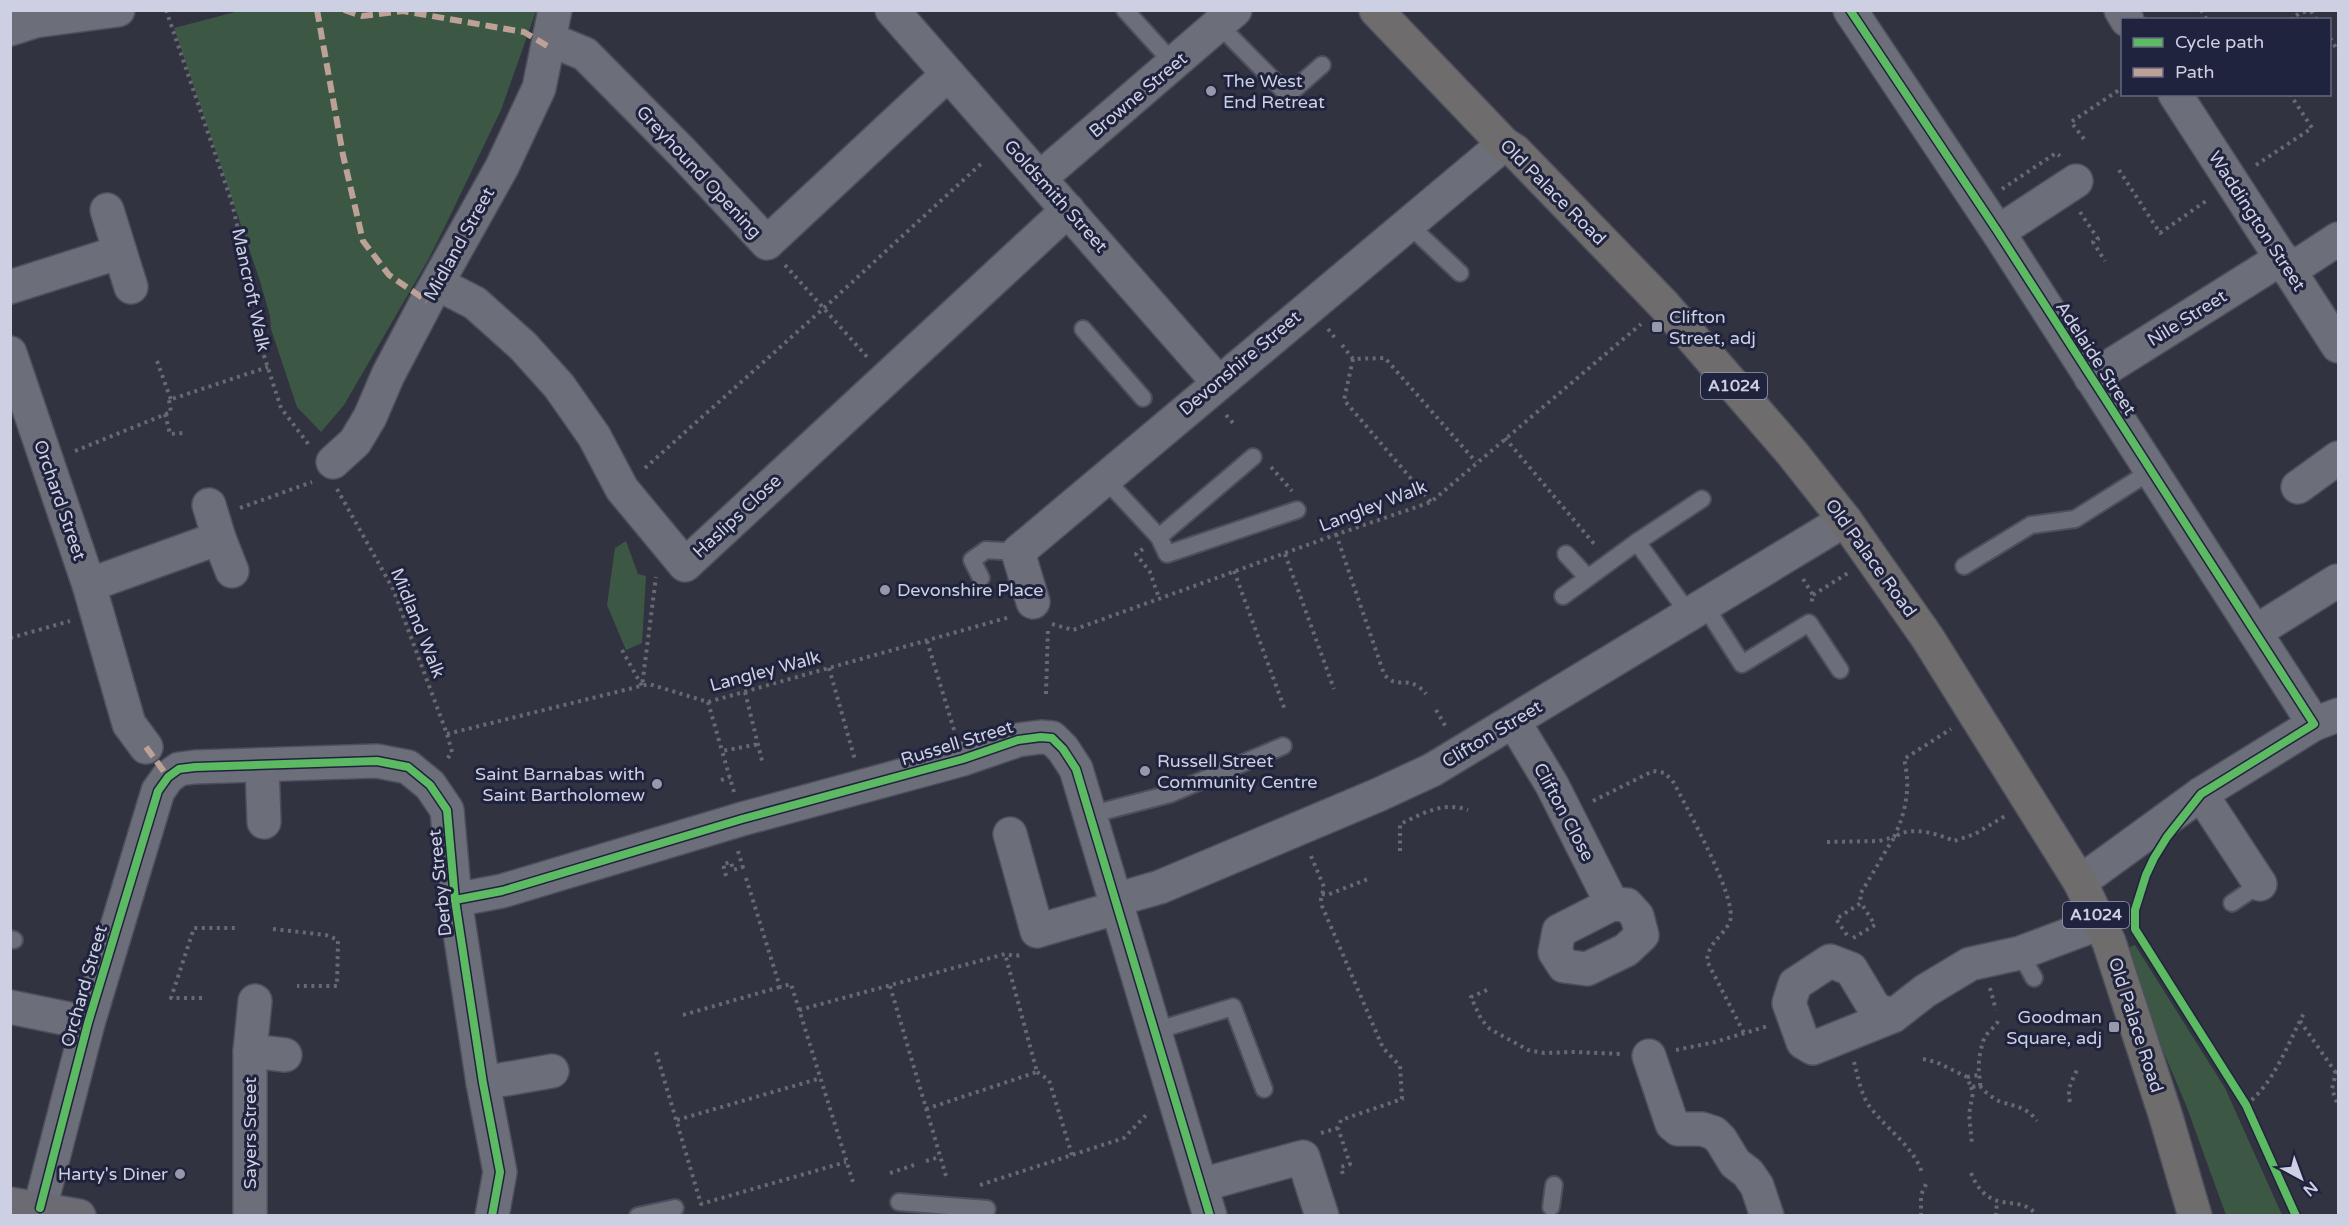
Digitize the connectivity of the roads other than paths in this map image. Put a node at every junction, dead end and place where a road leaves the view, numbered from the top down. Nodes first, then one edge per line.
1 (118, 10) edge
2 (892, 10) edge
3 (1125, 10) edge
4 (1376, 10) edge
5 (1850, 10) edge
6 (1227, 18) edge
7 (553, 25) edge
8 (10, 29) edge
9 (1174, 64) junction
10 (1322, 66) dead end
11 (948, 74) junction
12 (2176, 96) edge
13 (1504, 144) junction
14 (2068, 168) road end
15 (1040, 178) junction
16 (107, 210) dead end
17 (1068, 210) junction
18 (1407, 224) junction
19 (1998, 232) junction
20 (2338, 239) edge
21 (120, 252) junction
22 (2286, 264) junction
23 (1460, 273) dead end
24 (438, 284) junction
25 (10, 287) edge
26 (131, 287) dead end
27 (1083, 329) dead end
28 (2338, 346) edge
29 (10, 353) edge
30 (2091, 378) junction
31 (1218, 382) junction
32 (1143, 398) dead end
33 (1258, 457) road end
34 (2338, 458) edge
35 (325, 469) road end
36 (2151, 471) junction
37 (1104, 478) junction
38 (2298, 487) dead end
39 (1702, 499) dead end
40 (1297, 510) dead end
41 (1845, 520) junction
42 (1159, 537) junction
43 (1637, 542) junction
44 (1018, 552) junction
45 (1566, 554) dead end
46 (1964, 566) dead end
47 (232, 571) dead end
48 (1587, 577) junction
49 (981, 578) dead end
50 (2337, 580) dead end
51 (1563, 596) dead end
52 (93, 599) junction
53 (1697, 610) junction
54 (1033, 613) road end
55 (2255, 632) junction
56 (1840, 670) dead end
57 (2326, 719) edge
58 (1514, 722) junction
59 (1283, 746) dead end
60 (146, 747) dead end
61 (262, 765) junction
62 (168, 777) joint
63 (2201, 794) junction
64 (1089, 815) junction
65 (264, 822) dead end
66 (1010, 834) dead end
67 (2264, 881) joint
68 (2080, 882) junction
69 (455, 900) junction
70 (2232, 903) dead end
71 (1116, 904) junction
72 (1612, 904) dead end
73 (2100, 923) junction
74 (255, 1001) dead end
75 (10, 1007) edge
76 (1893, 1016) junction
77 (88, 1023) junction
78 (1155, 1031) junction
79 (250, 1051) junction
80 (285, 1055) dead end
81 (1649, 1056) road end
82 (552, 1071) dead end
83 (483, 1083) junction
84 (1264, 1089) dead end
85 (1554, 1185) dead end
86 (1205, 1200) edge
87 (899, 1202) dead end
88 (25, 1206) edge
89 (1551, 1207) dead end
90 (675, 1208) dead end
91 (987, 1209) dead end
92 (79, 1215) edge
93 (250, 1215) edge
94 (492, 1215) edge
95 (638, 1215) edge
96 (1322, 1215) edge
97 (1767, 1215) edge
98 (2195, 1215) edge

1 - 8 street
2 - 11 street, Goldsmith Street
3 - 9 lane
4 - 13 main road, Old Palace Road / A1024
5 - 19 street, Adelaide Street
6 - 9 street, Browne Street
6 - 10 lane
7 - 11 street, Greyhound Opening
7 - 24 street, Midland Street
9 - 15 street, Browne Street
11 - 15 street, Goldsmith Street
12 - 22 street, Waddington Street
13 - 18 street, Devonshire Street
13 - 41 main road, Old Palace Road / A1024
14 - 19 street
15 - 17 street, Goldsmith Street
16 - 21 street
17 - 24 street, Haslips Close
17 - 31 street, Goldsmith Street
18 - 23 lane
18 - 31 street, Devonshire Street
19 - 30 street, Adelaide Street
20 - 22 street, Nile Street
21 - 25 street
21 - 26 street
22 - 28 street, Waddington Street
22 - 30 street, Nile Street
24 - 35 street, Midland Street
27 - 32 lane
29 - 52 street, Orchard Street
30 - 36 street, Adelaide Street
31 - 37 street, Devonshire Street
33 - 42 lane
34 - 38 street
36 - 46 lane
36 - 55 street, Adelaide Street
37 - 42 lane
37 - 44 street, Devonshire Street
39 - 43 lane
40 - 42 lane
41 - 53 street, Clifton Street
41 - 68 main road, Old Palace Road / A1024
43 - 48 lane
43 - 53 lane
44 - 49 lane
44 - 54 street
45 - 48 lane
47 - 52 street
48 - 51 lane
50 - 55 street
52 - 60 street, Orchard Street
53 - 56 lane
53 - 58 street, Clifton Street
55 - 57 street, Adelaide Street
57 - 63 street
58 - 71 street, Clifton Street
58 - 72 street, Clifton Close
59 - 64 lane
61 - 62 street, Derby Street
61 - 65 street
61 - 69 street, Derby Street
62 - 77 street, Orchard Street
63 - 67 street
63 - 68 street
64 - 69 street, Russell Street
64 - 71 street, Russell Street
66 - 71 street, Clifton Street
67 - 70 lane
68 - 73 main road, Old Palace Road / A1024
69 - 83 street, Derby Street
71 - 78 street, Russell Street
73 - 76 street
73 - 98 main road, Old Palace Road / A1024
74 - 79 street, Sayers Street
75 - 77 street
76 - 76 street
77 - 88 street, Orchard Street
78 - 84 lane
78 - 86 street, Russell Street
79 - 80 street, Sayers Street
79 - 93 street, Sayers Street
81 - 97 street
82 - 83 street
83 - 94 street, Derby Street
85 - 89 lane
86 - 96 street
87 - 91 lane
88 - 92 street
90 - 95 lane

